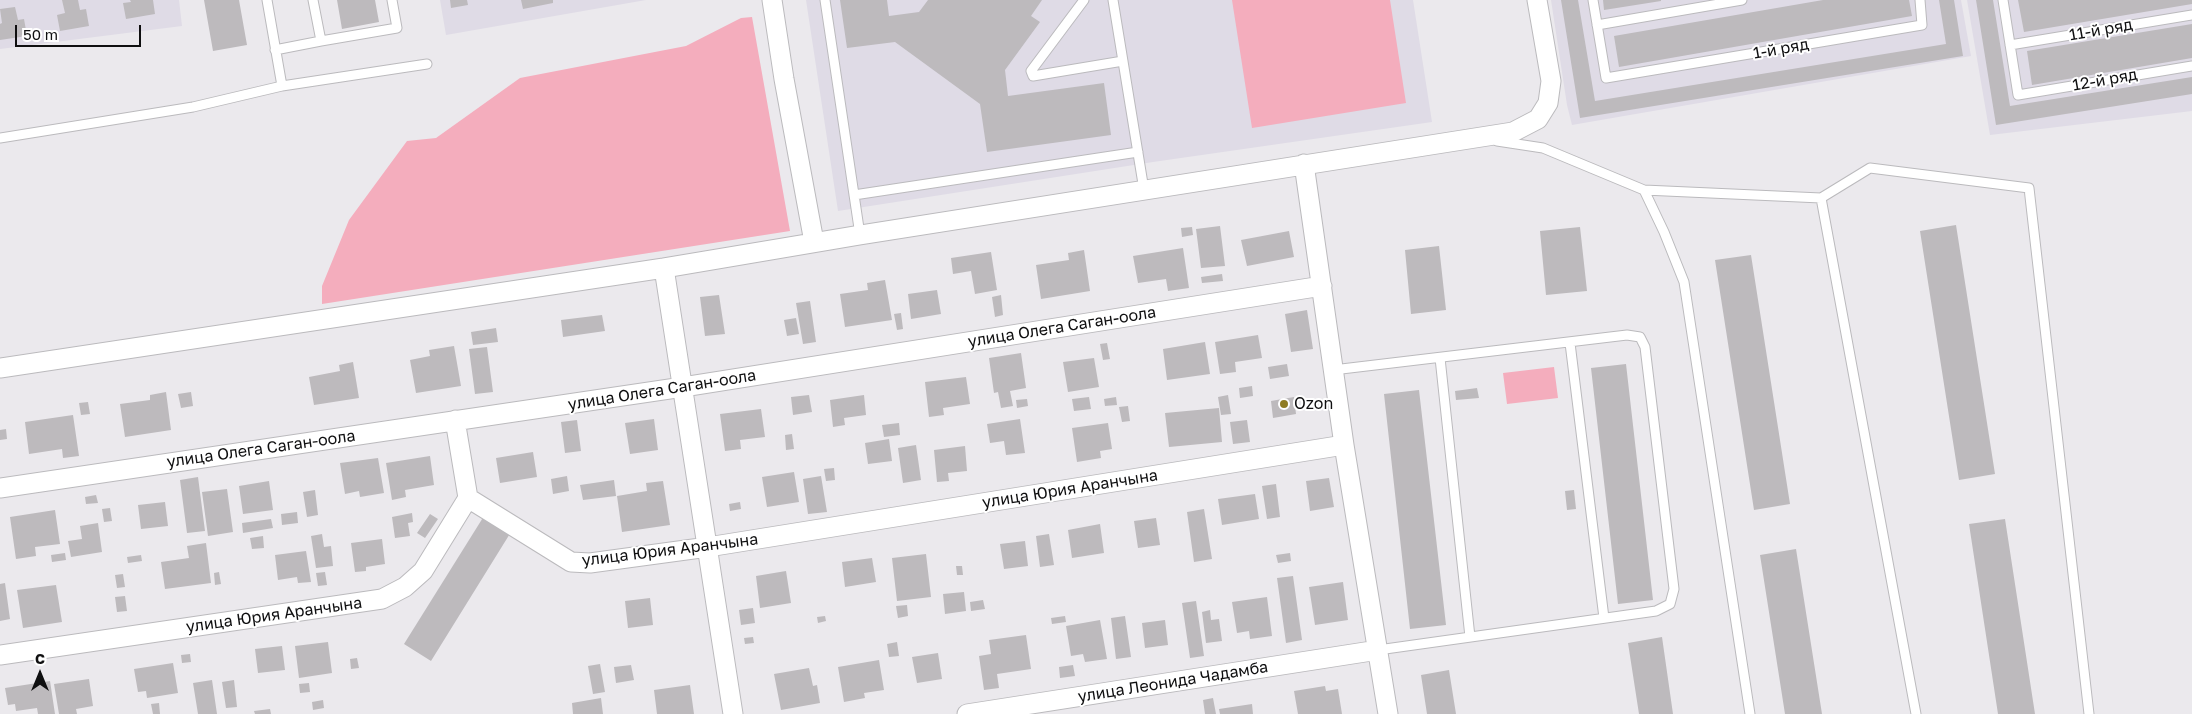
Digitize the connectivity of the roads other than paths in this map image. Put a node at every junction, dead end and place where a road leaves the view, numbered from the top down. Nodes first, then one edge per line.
1 (267, 0) edge
2 (313, 0) edge
3 (392, 0) edge
4 (772, 0) edge
5 (825, 0) edge
6 (1084, 0) edge
7 (1113, 0) edge
8 (1537, 0) edge
9 (1593, 0) edge
10 (1742, 0) edge
11 (2003, 0) edge
12 (1920, 2) edge
13 (2192, 15) edge
14 (1597, 24) junction
15 (320, 41) junction
16 (2010, 45) junction
17 (276, 50) junction
18 (1123, 61) junction
19 (427, 64) dead end
20 (2192, 66) edge
21 (282, 86) junction
22 (0, 138) edge
23 (1477, 138) junction
24 (1138, 152) junction
25 (1304, 164) junction
26 (1144, 190) junction
27 (1644, 190) junction
28 (854, 195) junction
29 (1821, 198) junction
30 (860, 235) junction
31 (814, 242) junction
32 (664, 268) junction
33 (1322, 286) junction
34 (1570, 343) junction
35 (1440, 358) junction
36 (0, 368) edge
37 (1333, 370) junction
38 (683, 387) junction
39 (455, 420) junction
40 (1344, 445) junction
41 (0, 488) edge
42 (468, 498) junction
43 (708, 547) junction
44 (1604, 618) junction
45 (1470, 637) junction
46 (1378, 650) junction
47 (0, 655) edge
48 (733, 714) edge
49 (967, 714) edge
50 (1388, 714) edge
51 (1750, 714) edge
52 (1916, 714) edge
53 (2089, 714) edge

1 - 17 lane
2 - 15 lane
3 - 15 lane
4 - 31 street
5 - 28 lane
6 - 18 lane
7 - 18 lane
8 - 23 street
9 - 14 lane
10 - 14 lane
11 - 16 lane
12 - 14 lane, 1-й ряд
13 - 16 lane, 11-й ряд
15 - 17 lane
16 - 20 lane, 12-й ряд
17 - 21 lane
18 - 24 lane
19 - 21 lane
21 - 22 lane
23 - 25 street
23 - 27 lane
24 - 26 lane
24 - 28 lane
25 - 26 street
25 - 33 street
26 - 30 street
27 - 29 lane
27 - 51 lane
28 - 30 lane
29 - 52 lane
29 - 53 lane
30 - 31 street
31 - 32 street
32 - 36 street
32 - 38 street
33 - 37 street
33 - 38 street, улица Олега Саган-оола
34 - 35 lane
34 - 44 lane
34 - 44 lane
35 - 37 lane
35 - 45 lane
37 - 40 street
38 - 39 street, улица Олега Саган-оола
38 - 43 street
39 - 41 street, улица Олега Саган-оола
39 - 42 street
40 - 43 street, улица Юрия Аранчына
40 - 46 street
42 - 43 street, улица Юрия Аранчына
42 - 47 street, улица Юрия Аранчына
43 - 48 street
44 - 45 lane
45 - 46 lane
46 - 49 street, улица Леонида Чадамба
46 - 50 street

